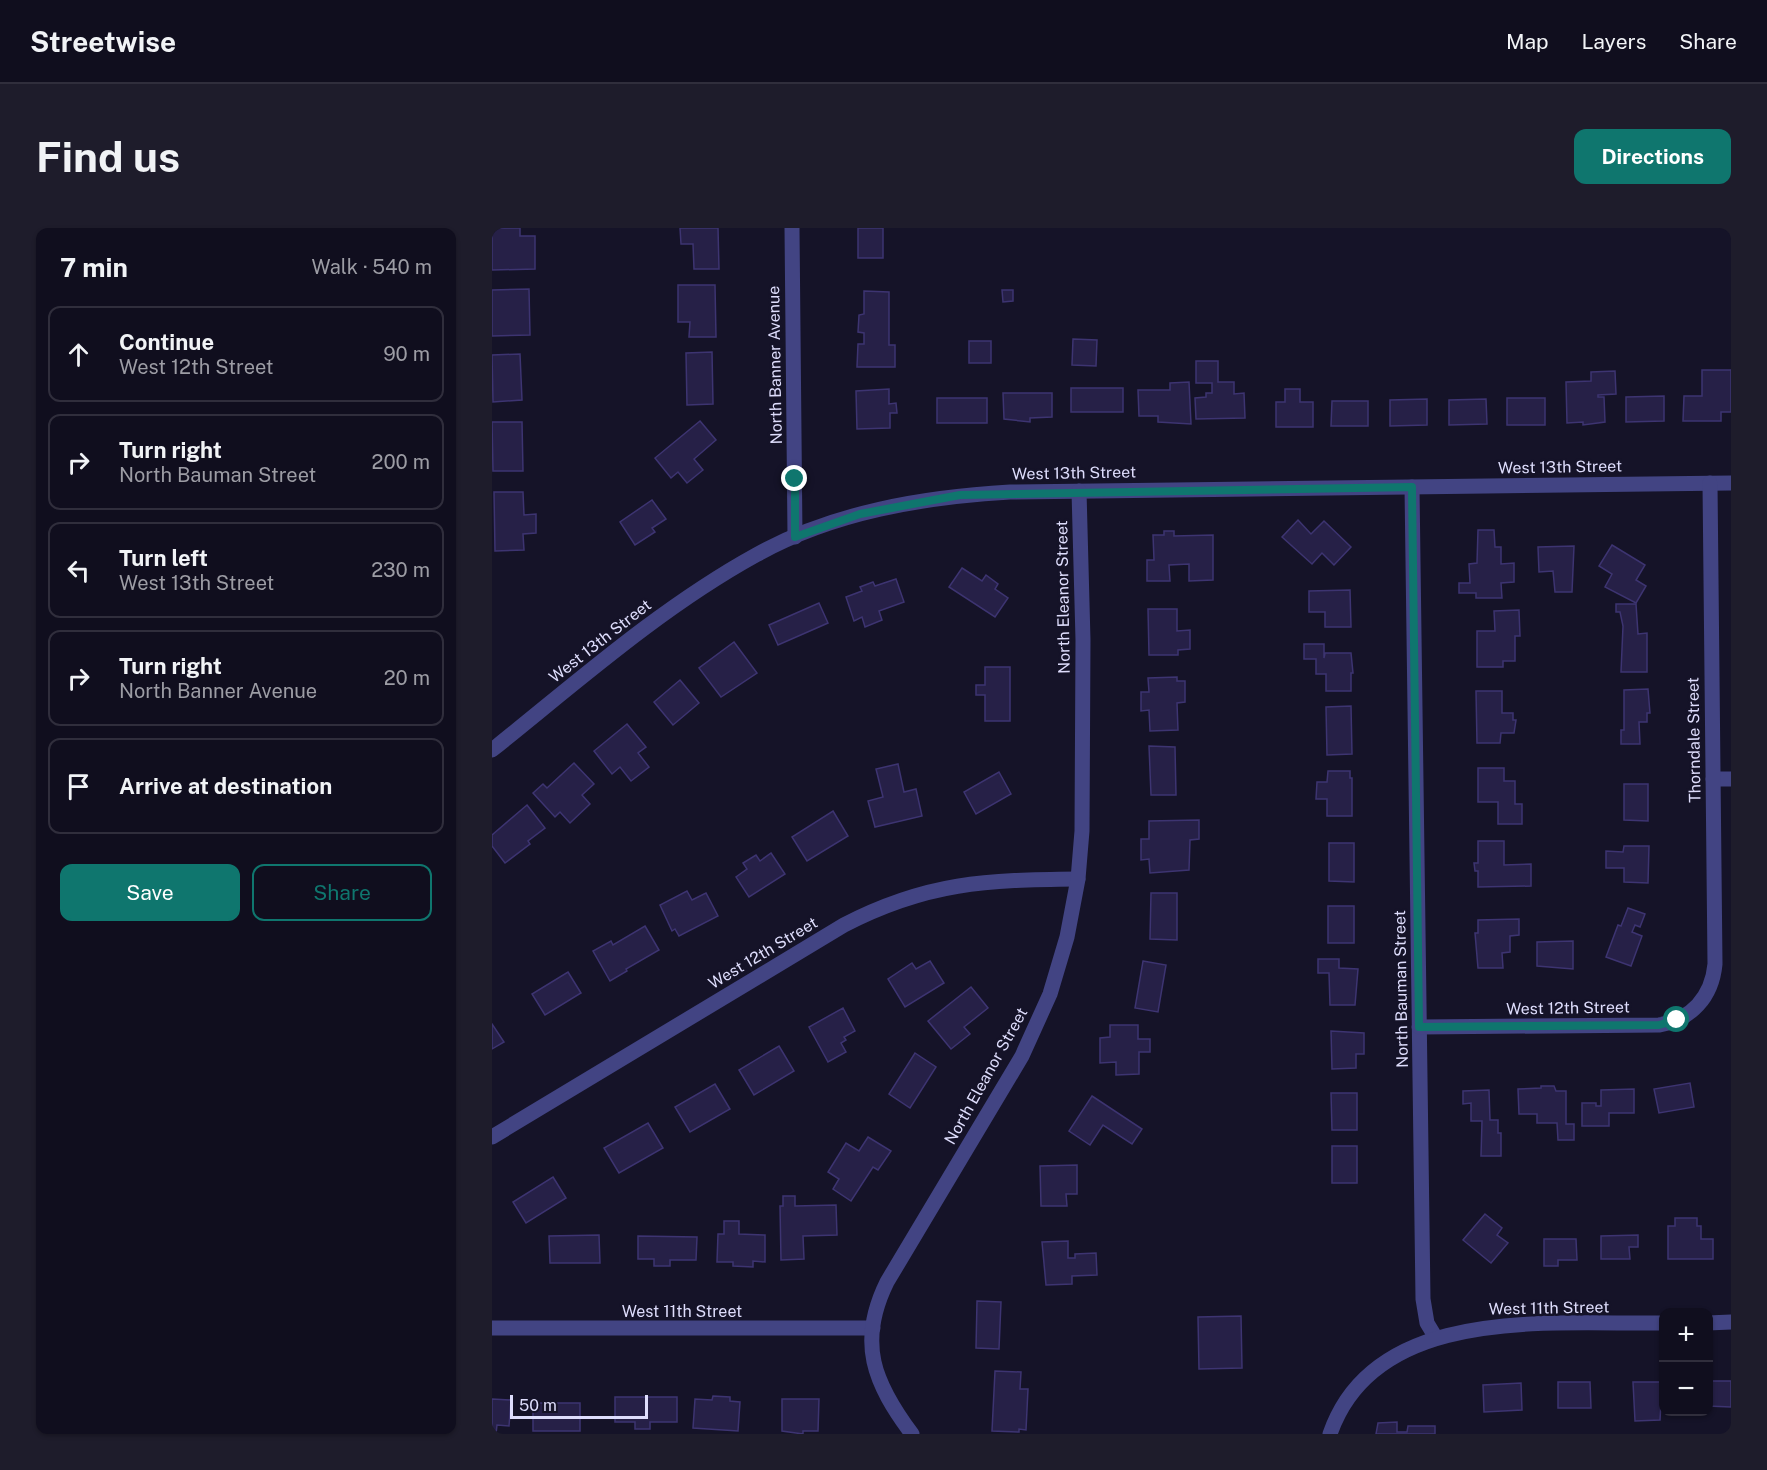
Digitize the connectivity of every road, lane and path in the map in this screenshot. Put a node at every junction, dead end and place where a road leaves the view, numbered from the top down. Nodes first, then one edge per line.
1 (792, 228) edge
2 (1710, 483) junction
3 (1731, 483) edge
4 (1412, 487) junction
5 (1078, 491) junction
6 (795, 537) junction
7 (492, 750) edge
8 (1713, 779) junction
9 (1731, 779) edge
10 (1078, 879) junction
11 (1706, 994) joint
12 (1419, 1027) junction
13 (492, 1137) edge
14 (1731, 1322) edge
15 (1659, 1323) edge
16 (1713, 1323) edge
17 (492, 1328) edge
18 (873, 1328) junction
19 (1436, 1338) junction
20 (912, 1434) edge
21 (1330, 1434) edge

1 - 6 street, North Banner Avenue
2 - 3 street, West 13th Street
2 - 4 street, West 13th Street
2 - 8 street, Thorndale Street
4 - 5 street, West 13th Street
4 - 12 street, North Bauman Street
5 - 6 street, West 13th Street
5 - 10 street, North Eleanor Street
6 - 7 street, West 13th Street
8 - 9 street
8 - 11 street, Thorndale Street
10 - 13 street, West 12th Street
10 - 18 street, North Eleanor Street
11 - 12 street, West 12th Street
12 - 19 street, North Bauman Street
14 - 16 street
15 - 19 street, West 11th Street
17 - 18 street, West 11th Street
18 - 20 street, North Eleanor Street
19 - 21 street

